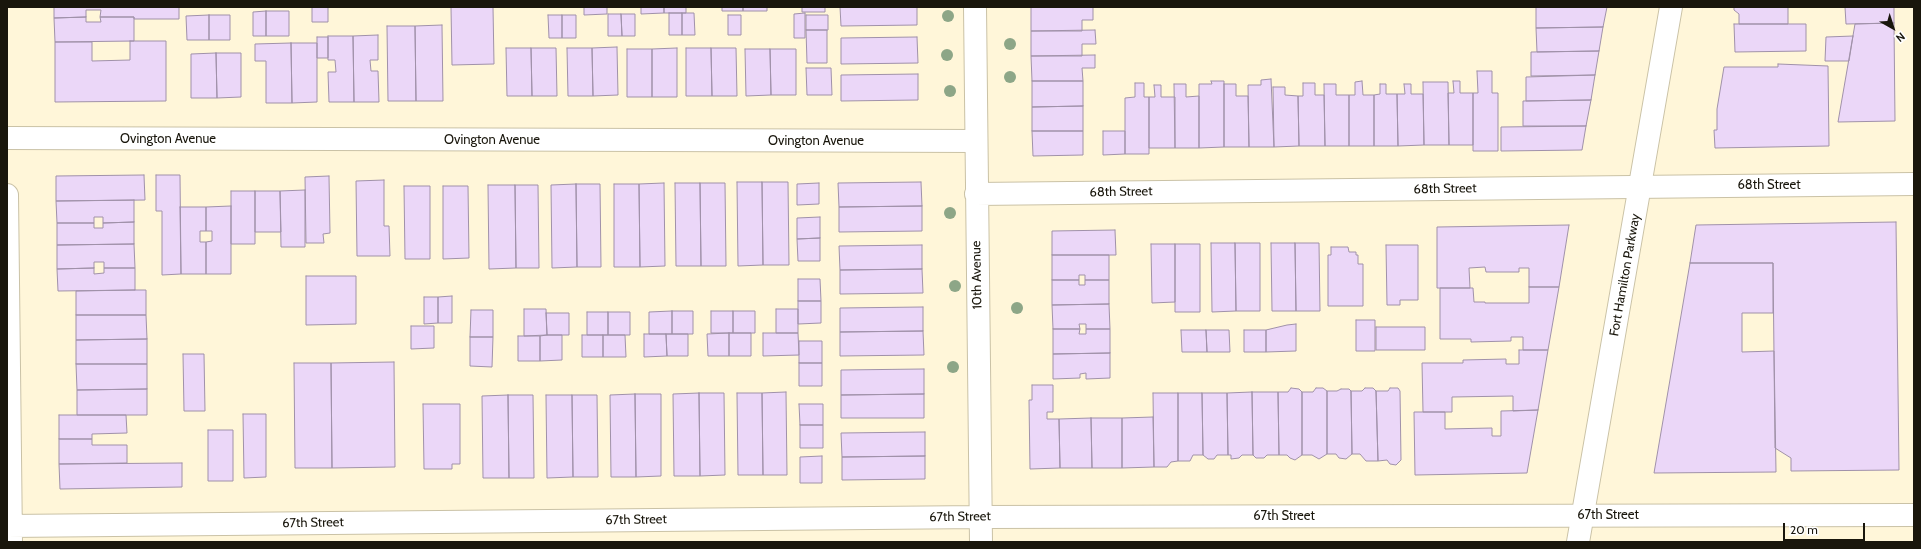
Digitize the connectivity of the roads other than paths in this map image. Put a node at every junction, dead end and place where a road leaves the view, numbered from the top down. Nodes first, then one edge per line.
1 (975, 7) edge
2 (1671, 7) edge
3 (7, 138) edge
4 (976, 141) junction
5 (1914, 184) edge
6 (1640, 186) junction
7 (976, 194) junction
8 (7, 196) edge
9 (1583, 515) junction
10 (1914, 515) edge
11 (980, 517) junction
12 (10, 532) edge
13 (981, 542) edge
14 (1578, 542) edge

1 - 4 street, 10th Avenue
2 - 6 street, Fort Hamilton Parkway
3 - 4 street, Ovington Avenue
4 - 7 street, 10th Avenue
5 - 6 street, 68th Street
6 - 7 street, 68th Street
6 - 9 street, Fort Hamilton Parkway
7 - 11 street, 10th Avenue
8 - 12 street
9 - 10 street, 67th Street
9 - 11 street, 67th Street
9 - 14 street, Fort Hamilton Parkway
11 - 12 street, 67th Street
11 - 13 street, 10th Avenue

